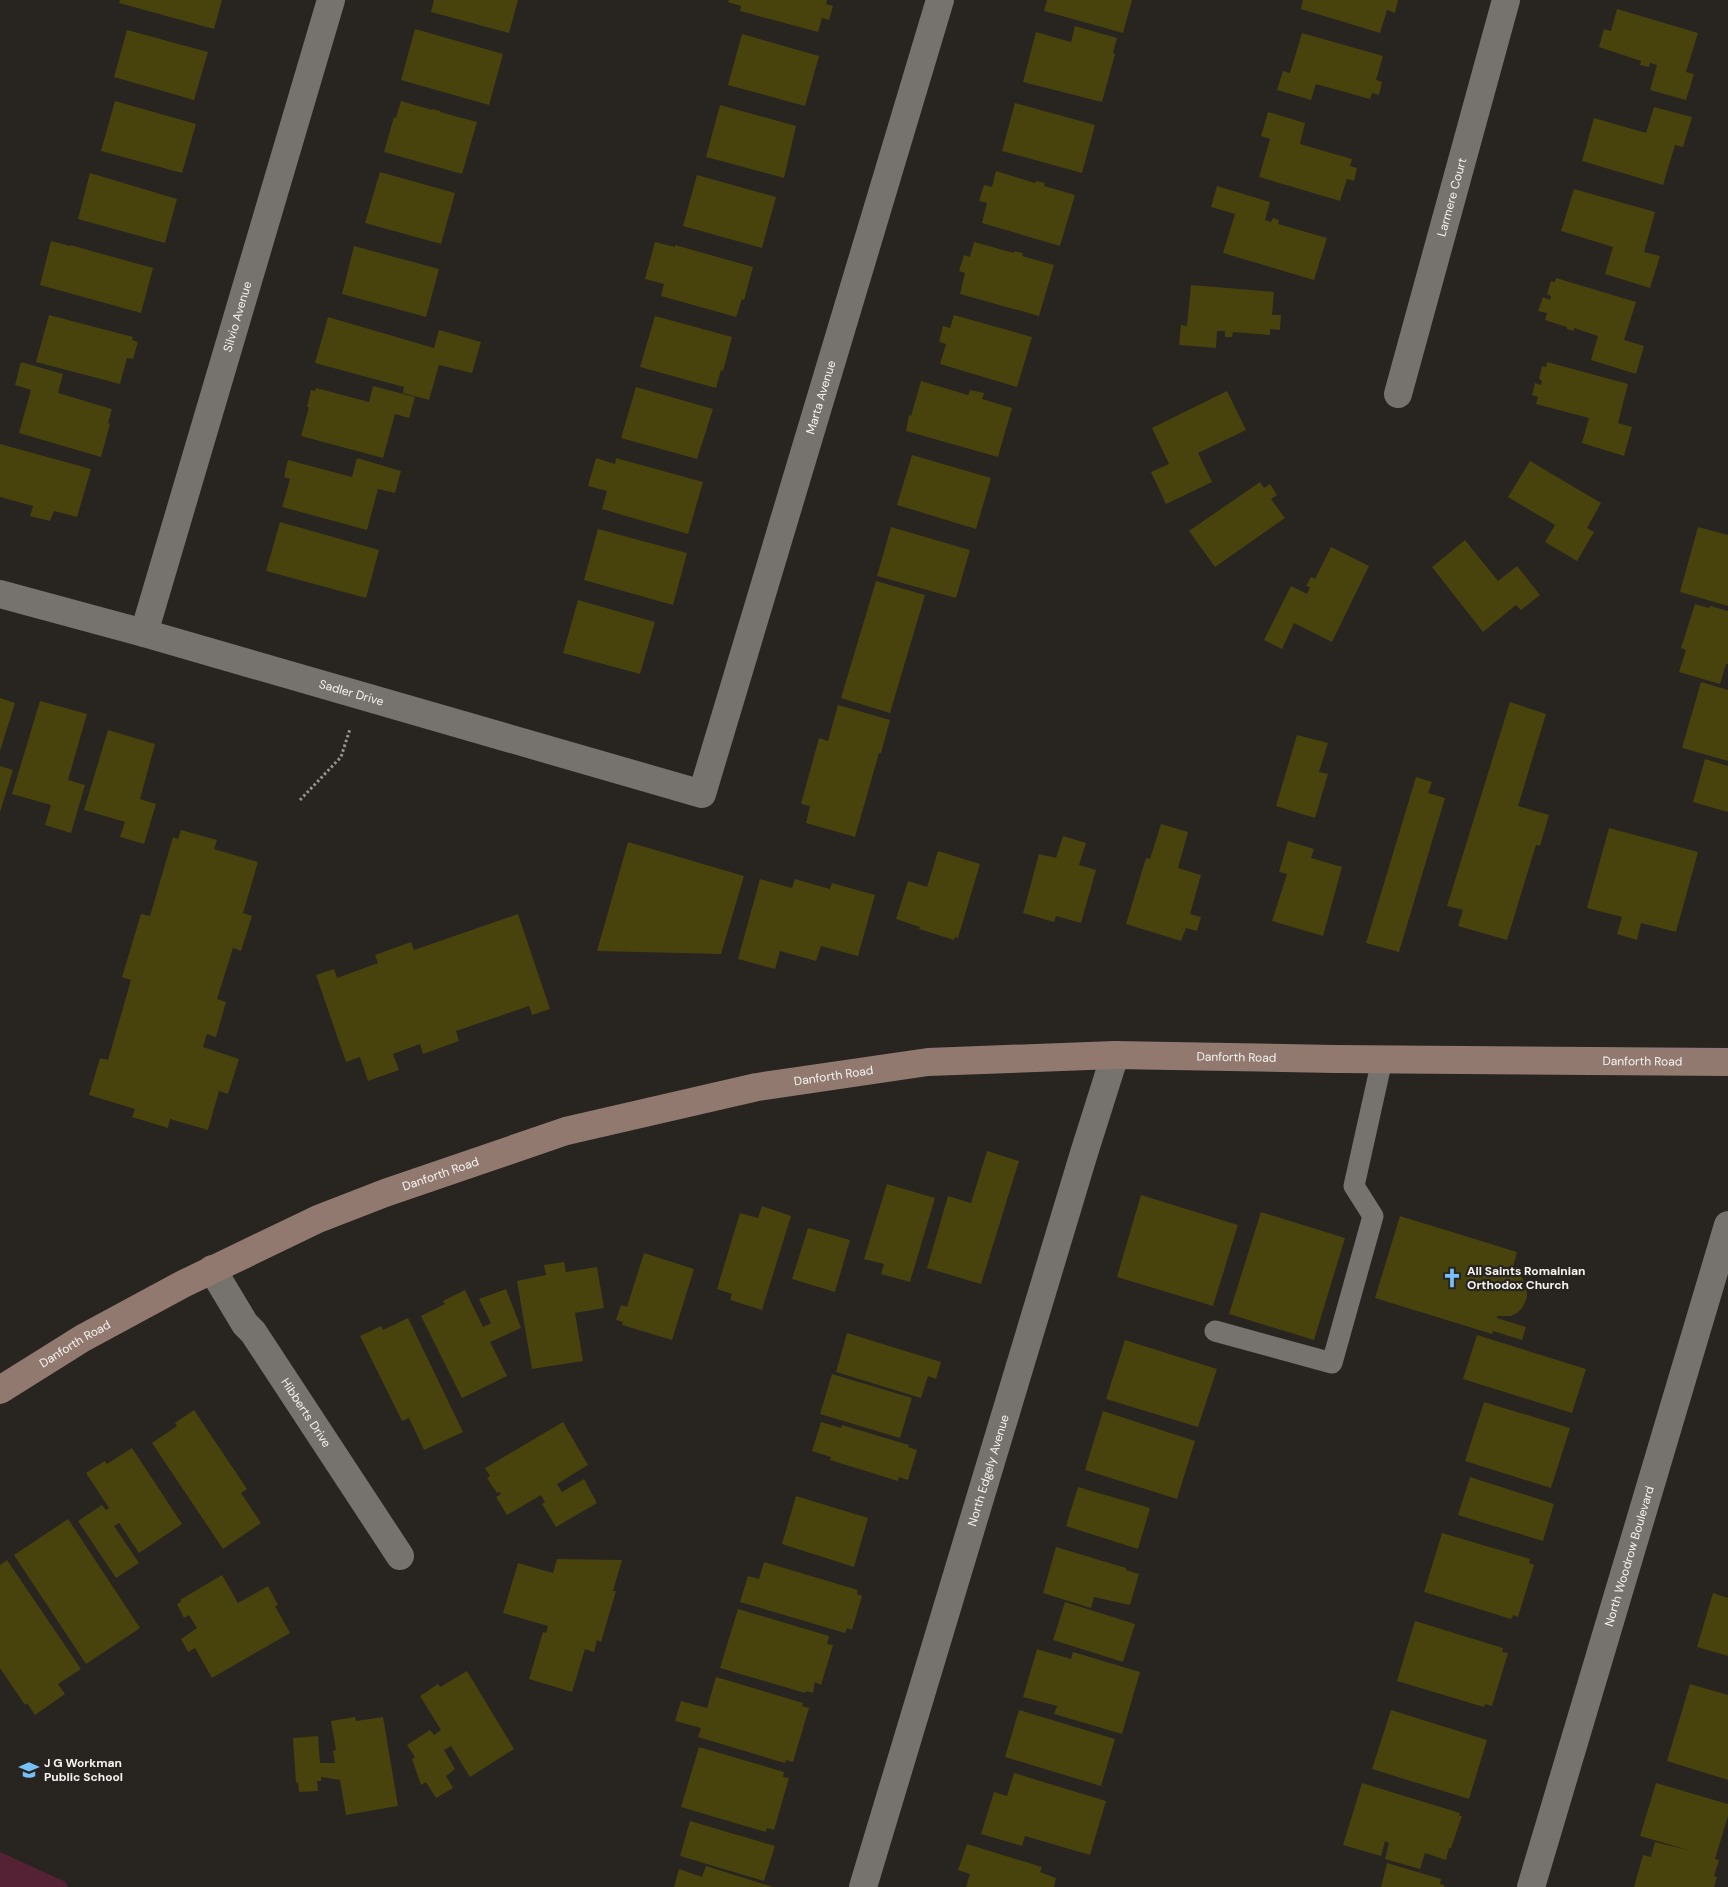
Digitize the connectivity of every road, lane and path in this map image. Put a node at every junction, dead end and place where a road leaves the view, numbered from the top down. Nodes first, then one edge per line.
1 (330, 0) edge
2 (940, 0) edge
3 (1506, 0) edge
4 (1398, 394) dead end
5 (0, 594) edge
6 (144, 633) junction
7 (361, 695) junction
8 (702, 794) joint
9 (300, 800) dead end
10 (1115, 1055) junction
11 (1382, 1060) junction
12 (1728, 1062) edge
13 (1728, 1225) edge
14 (212, 1269) junction
15 (1215, 1331) dead end
16 (0, 1390) edge
17 (400, 1556) dead end
18 (863, 1887) edge
19 (1531, 1887) edge

1 - 6 street, Silvio Avenue
2 - 8 street, Marta Avenue
3 - 4 street, Larmere Court
5 - 6 street, Sadler Drive
6 - 7 street, Sadler Drive
7 - 8 street, Sadler Drive
7 - 9 path
10 - 11 main road, Danforth Road
10 - 14 main road, Danforth Road
10 - 18 street, North Edgely Avenue
11 - 12 main road, Danforth Road
11 - 15 lane
13 - 19 street, North Woodrow Boulevard
14 - 16 main road, Danforth Road
14 - 17 street, Hibberts Drive

